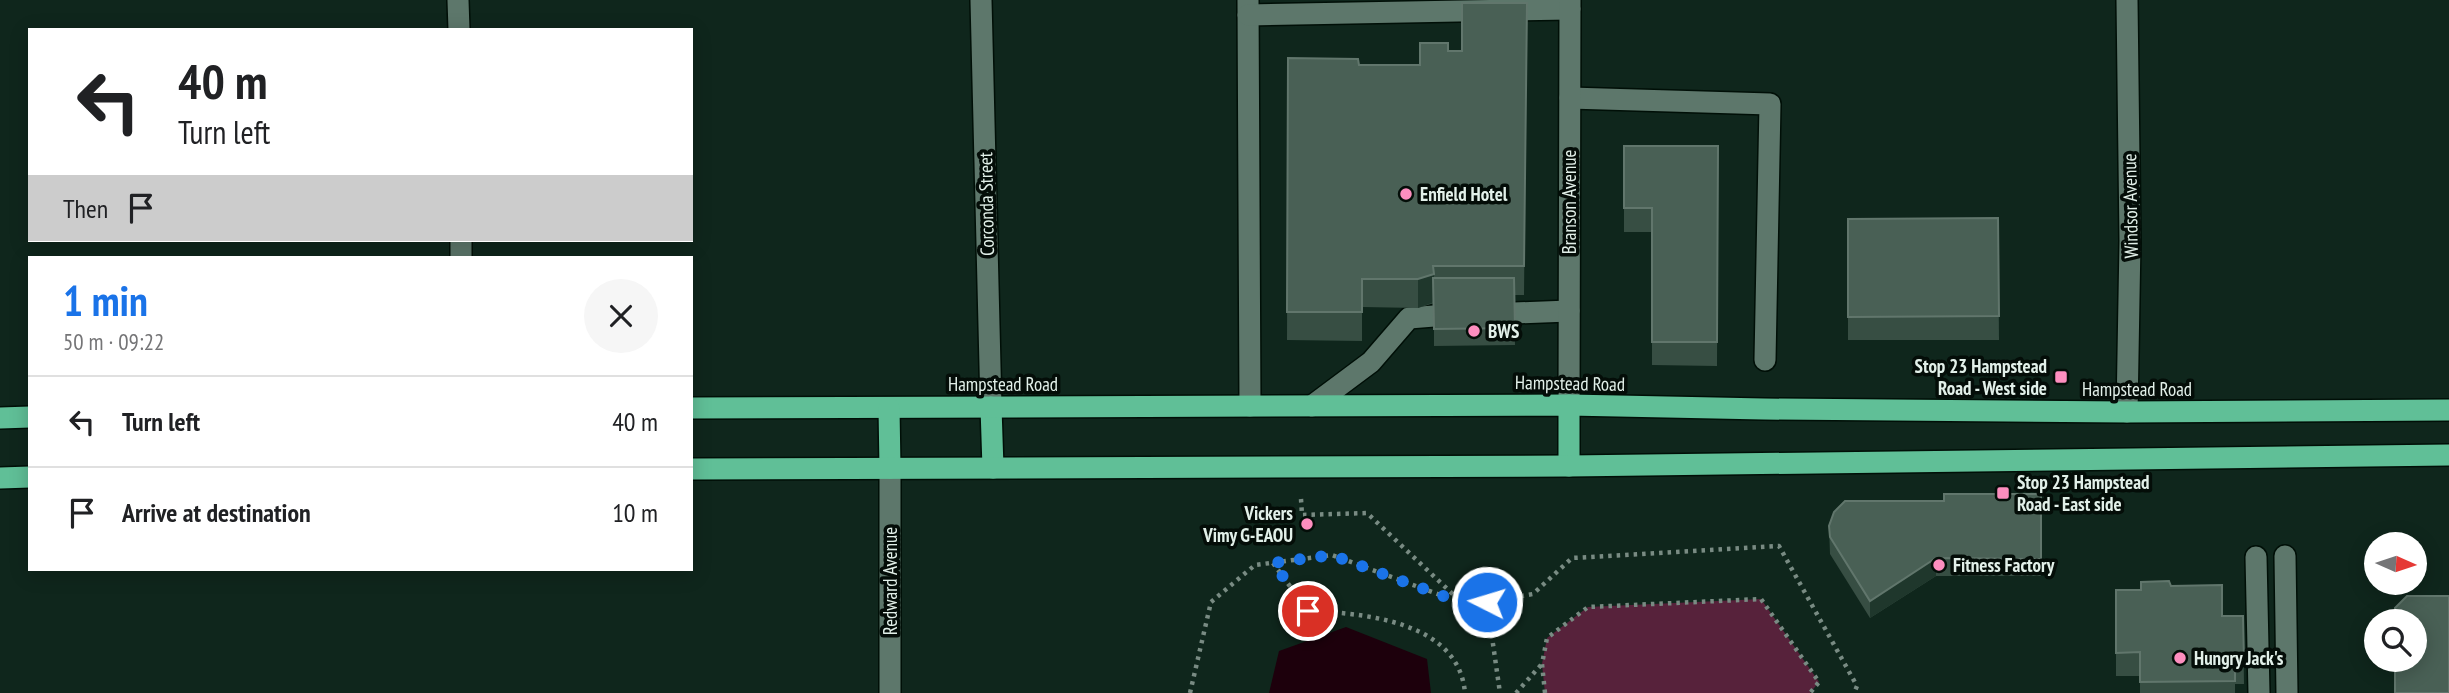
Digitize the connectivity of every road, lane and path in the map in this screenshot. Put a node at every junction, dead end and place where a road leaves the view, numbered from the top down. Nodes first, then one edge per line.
1 (458, 0) edge
2 (981, 0) edge
3 (2127, 0) edge
4 (1570, 5) edge
5 (1248, 8) edge
6 (459, 28) edge
7 (1570, 99) junction
8 (1569, 311) junction
9 (1514, 313) edge
10 (1434, 316) edge
11 (1765, 360) dead end
12 (1569, 405) junction
13 (1250, 406) junction
14 (1312, 406) junction
15 (991, 407) junction
16 (693, 408) edge
17 (889, 408) junction
18 (2449, 410) edge
19 (2127, 412) junction
20 (28, 417) edge
21 (0, 418) edge
22 (2449, 455) edge
23 (1569, 466) junction
24 (890, 468) junction
25 (993, 468) junction
26 (693, 469) edge
27 (28, 477) edge
28 (0, 478) edge
29 (1301, 499) dead end
30 (2285, 556) dead end
31 (2256, 557) dead end
32 (1273, 563) junction
33 (1487, 602) junction
34 (1462, 603) junction
35 (1542, 664) junction
36 (890, 693) edge
37 (1190, 693) edge
38 (1465, 693) edge
39 (1500, 693) edge
40 (1516, 693) edge
41 (1545, 693) edge
42 (1810, 693) edge
43 (1854, 693) edge
44 (2259, 693) edge
45 (2287, 693) edge

1 - 6 street
2 - 15 street, Corconda Street
3 - 19 street, Windsor Avenue
4 - 5 street
4 - 7 street, Branson Avenue
5 - 13 street
7 - 8 street, Branson Avenue
7 - 11 street
8 - 9 street
8 - 12 street, Branson Avenue
10 - 14 street
12 - 14 highway, Hampstead Road
12 - 19 highway, Hampstead Road
12 - 23 highway
13 - 14 highway, Hampstead Road
13 - 15 highway, Hampstead Road
15 - 17 highway, Hampstead Road
15 - 25 highway
16 - 17 highway, Hampstead Road
17 - 24 highway
18 - 19 highway, Hampstead Road
20 - 21 highway
22 - 23 highway
23 - 25 highway
24 - 25 highway
24 - 26 highway
24 - 36 street, Redward Avenue
27 - 28 highway
29 - 34 path
30 - 45 street
31 - 44 street
32 - 34 path
32 - 37 path
32 - 38 path
33 - 34 path
33 - 39 path
33 - 43 path
35 - 40 path
35 - 41 path
35 - 42 path

